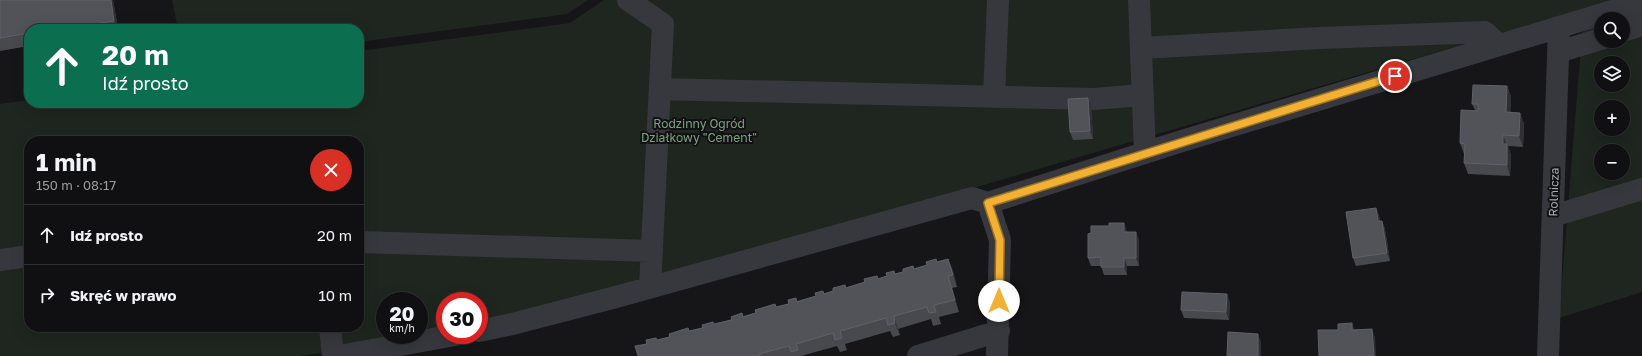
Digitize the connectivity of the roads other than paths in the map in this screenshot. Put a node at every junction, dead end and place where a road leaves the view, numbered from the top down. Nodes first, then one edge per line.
1 (628, 0) edge
2 (998, 0) edge
3 (1139, 0) edge
4 (1611, 0) edge
5 (1642, 2) edge
6 (1588, 18) junction
7 (1642, 25) edge
8 (1559, 27) junction
9 (1630, 29) edge
10 (1594, 41) edge
11 (1499, 45) junction
12 (1141, 48) junction
13 (1558, 52) junction
14 (660, 89) junction
15 (1143, 95) junction
16 (994, 97) junction
17 (1145, 153) junction
18 (1642, 189) edge
19 (988, 203) junction
20 (1553, 216) junction
21 (364, 242) edge
22 (652, 251) junction
23 (24, 257) edge
24 (0, 260) edge
25 (650, 287) junction
26 (488, 329) edge
27 (999, 331) junction
28 (331, 332) edge
29 (436, 338) edge
30 (333, 356) edge
31 (339, 356) edge
32 (918, 356) edge
33 (997, 356) edge
34 (1548, 356) edge

1 - 14 street
2 - 16 street
3 - 12 street
4 - 6 street
5 - 6 street
6 - 8 street
7 - 9 street
8 - 11 street
8 - 13 street, Rolnicza
10 - 13 street
11 - 12 street
11 - 17 street
12 - 15 street
13 - 20 street, Rolnicza
14 - 16 street
14 - 22 street
15 - 16 street
15 - 17 street
17 - 19 street
18 - 20 street
19 - 25 street
19 - 27 street
20 - 34 street, Rolnicza
21 - 22 street
22 - 25 street
23 - 24 street
25 - 26 street
27 - 32 street
27 - 33 street
28 - 30 street
29 - 31 street

